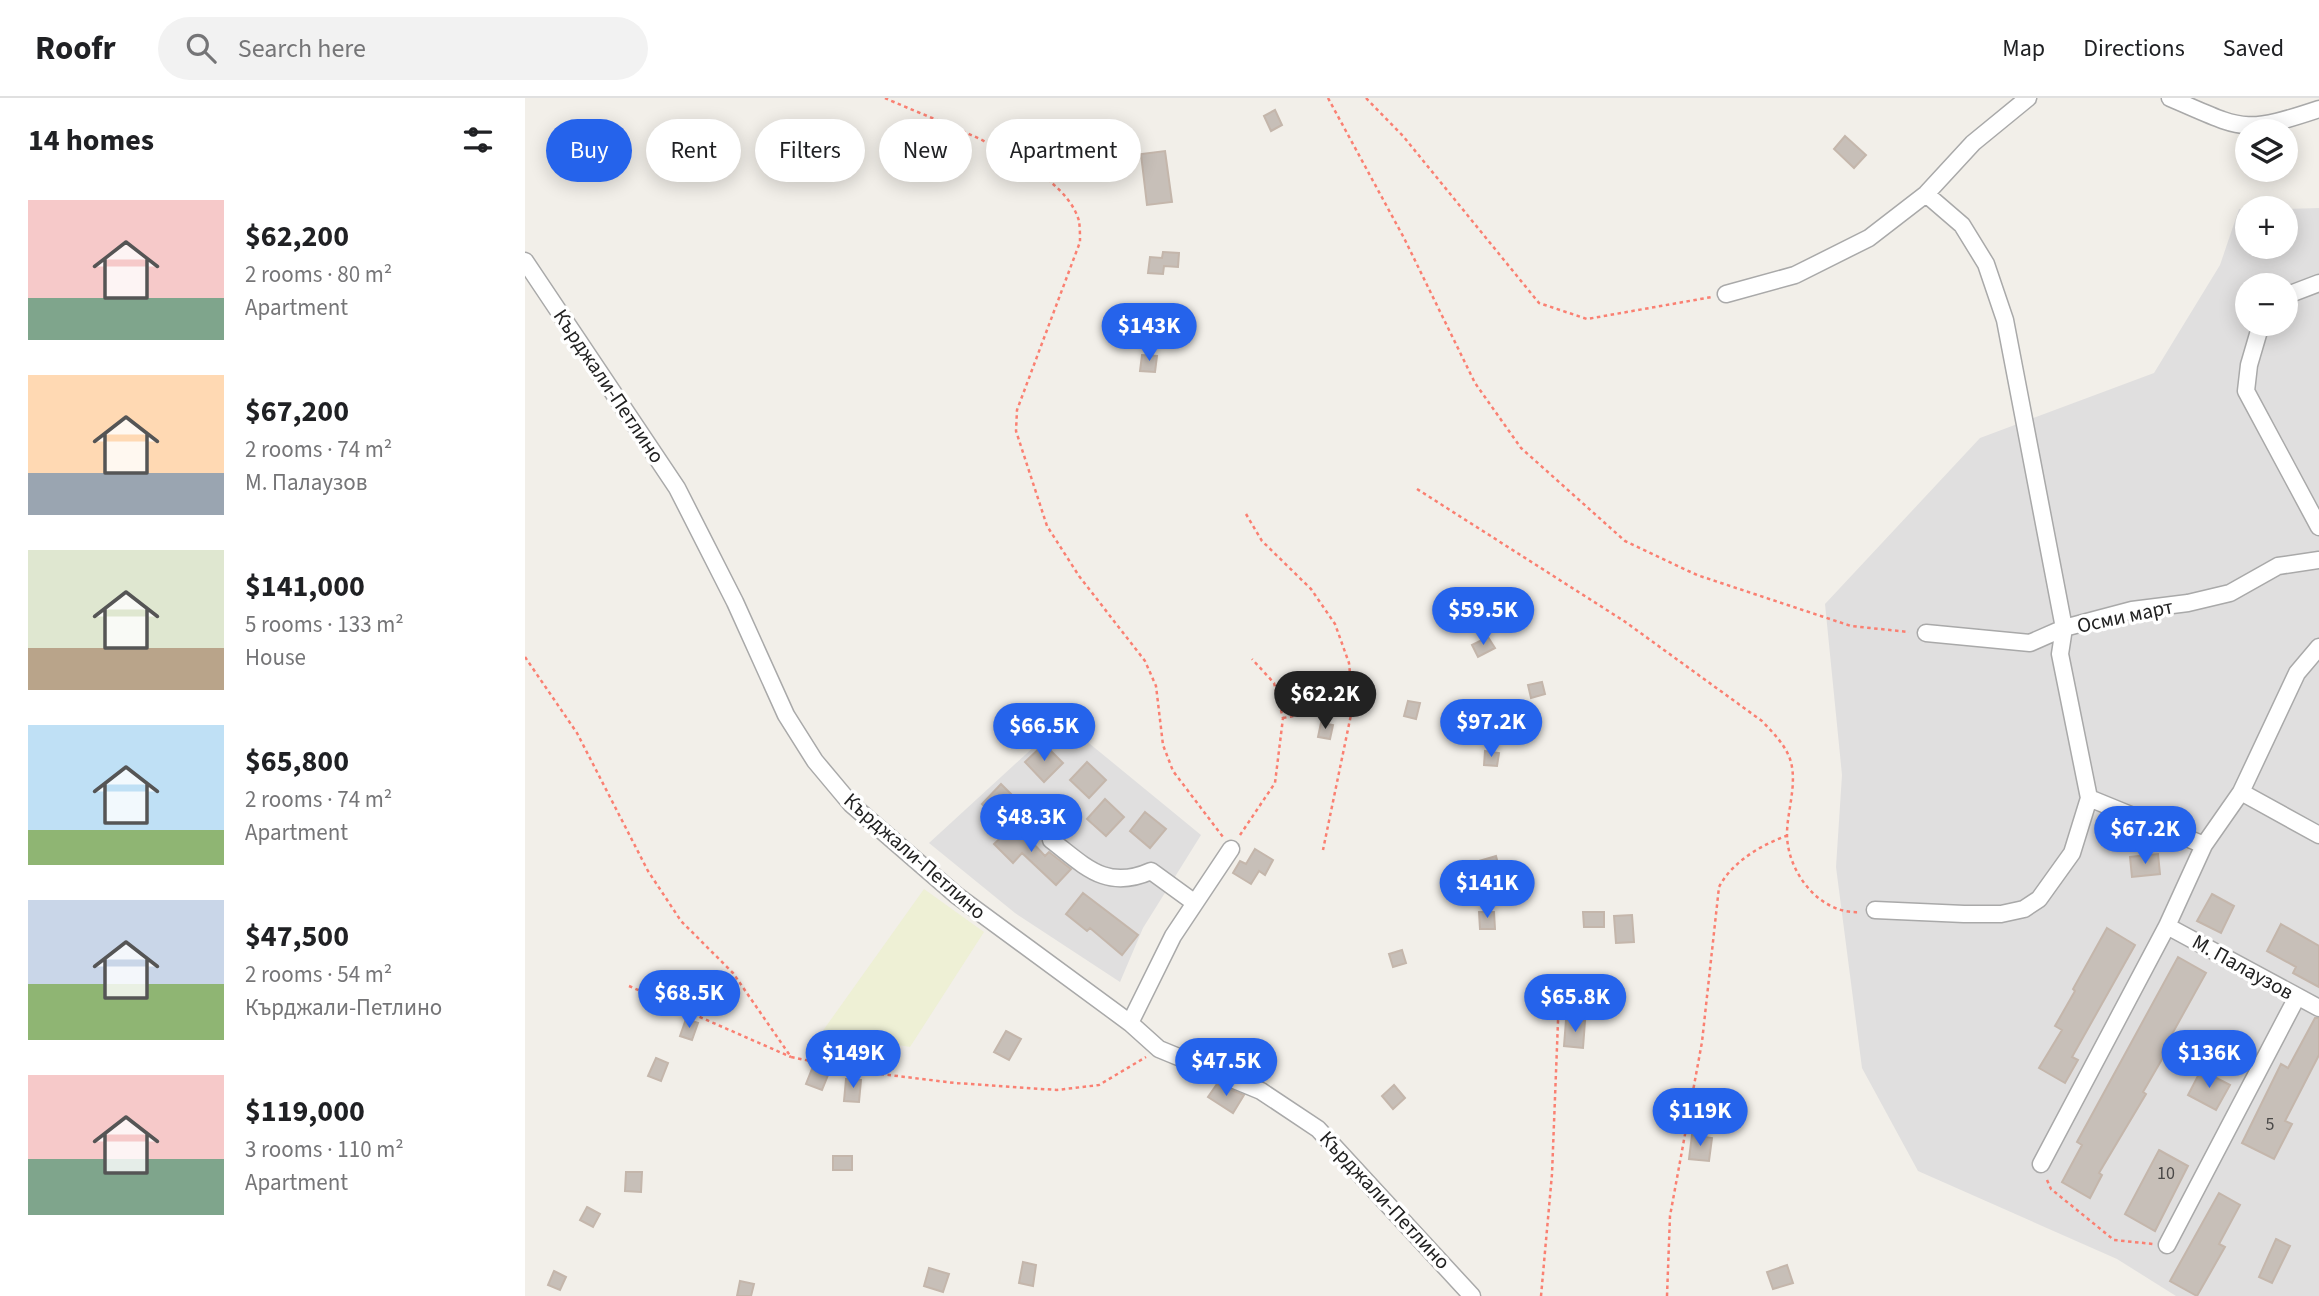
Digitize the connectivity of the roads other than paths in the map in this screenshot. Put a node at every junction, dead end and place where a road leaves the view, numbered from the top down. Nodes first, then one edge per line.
1 (2028, 98) edge
2 (2170, 98) edge
3 (2319, 109) edge
4 (1926, 194) junction
5 (525, 261) edge
6 (2319, 283) edge
7 (2298, 291) edge
8 (1725, 294) road end
9 (2257, 336) edge
10 (2319, 527) edge
11 (2319, 559) edge
12 (2064, 628) junction
13 (1926, 634) road end
14 (2319, 647) edge
15 (2241, 792) junction
16 (2089, 798) junction
17 (2319, 835) edge
18 (1051, 840) dead end
19 (2204, 845) junction
20 (1231, 849) road end
21 (1195, 903) junction
22 (1875, 910) road end
23 (2167, 926) junction
24 (2297, 997) junction
25 (2319, 1008) edge
26 (1130, 1023) junction
27 (2041, 1164) road end
28 (2167, 1245) road end
29 (1472, 1296) edge

1 - 4 street
2 - 3 street
4 - 8 street
4 - 12 street
5 - 26 street, Кърджали-Петлино
6 - 7 street
9 - 10 street
11 - 12 street, Осми март
12 - 13 street, Осми март
12 - 16 street
14 - 15 street
15 - 17 street
15 - 19 street
16 - 19 street
16 - 22 street
18 - 21 street
19 - 23 street
20 - 21 street
21 - 26 street
23 - 24 street, М. Палаузов
23 - 27 street
24 - 25 street, М. Палаузов
24 - 28 street
26 - 29 street, Кърджали-Петлино

